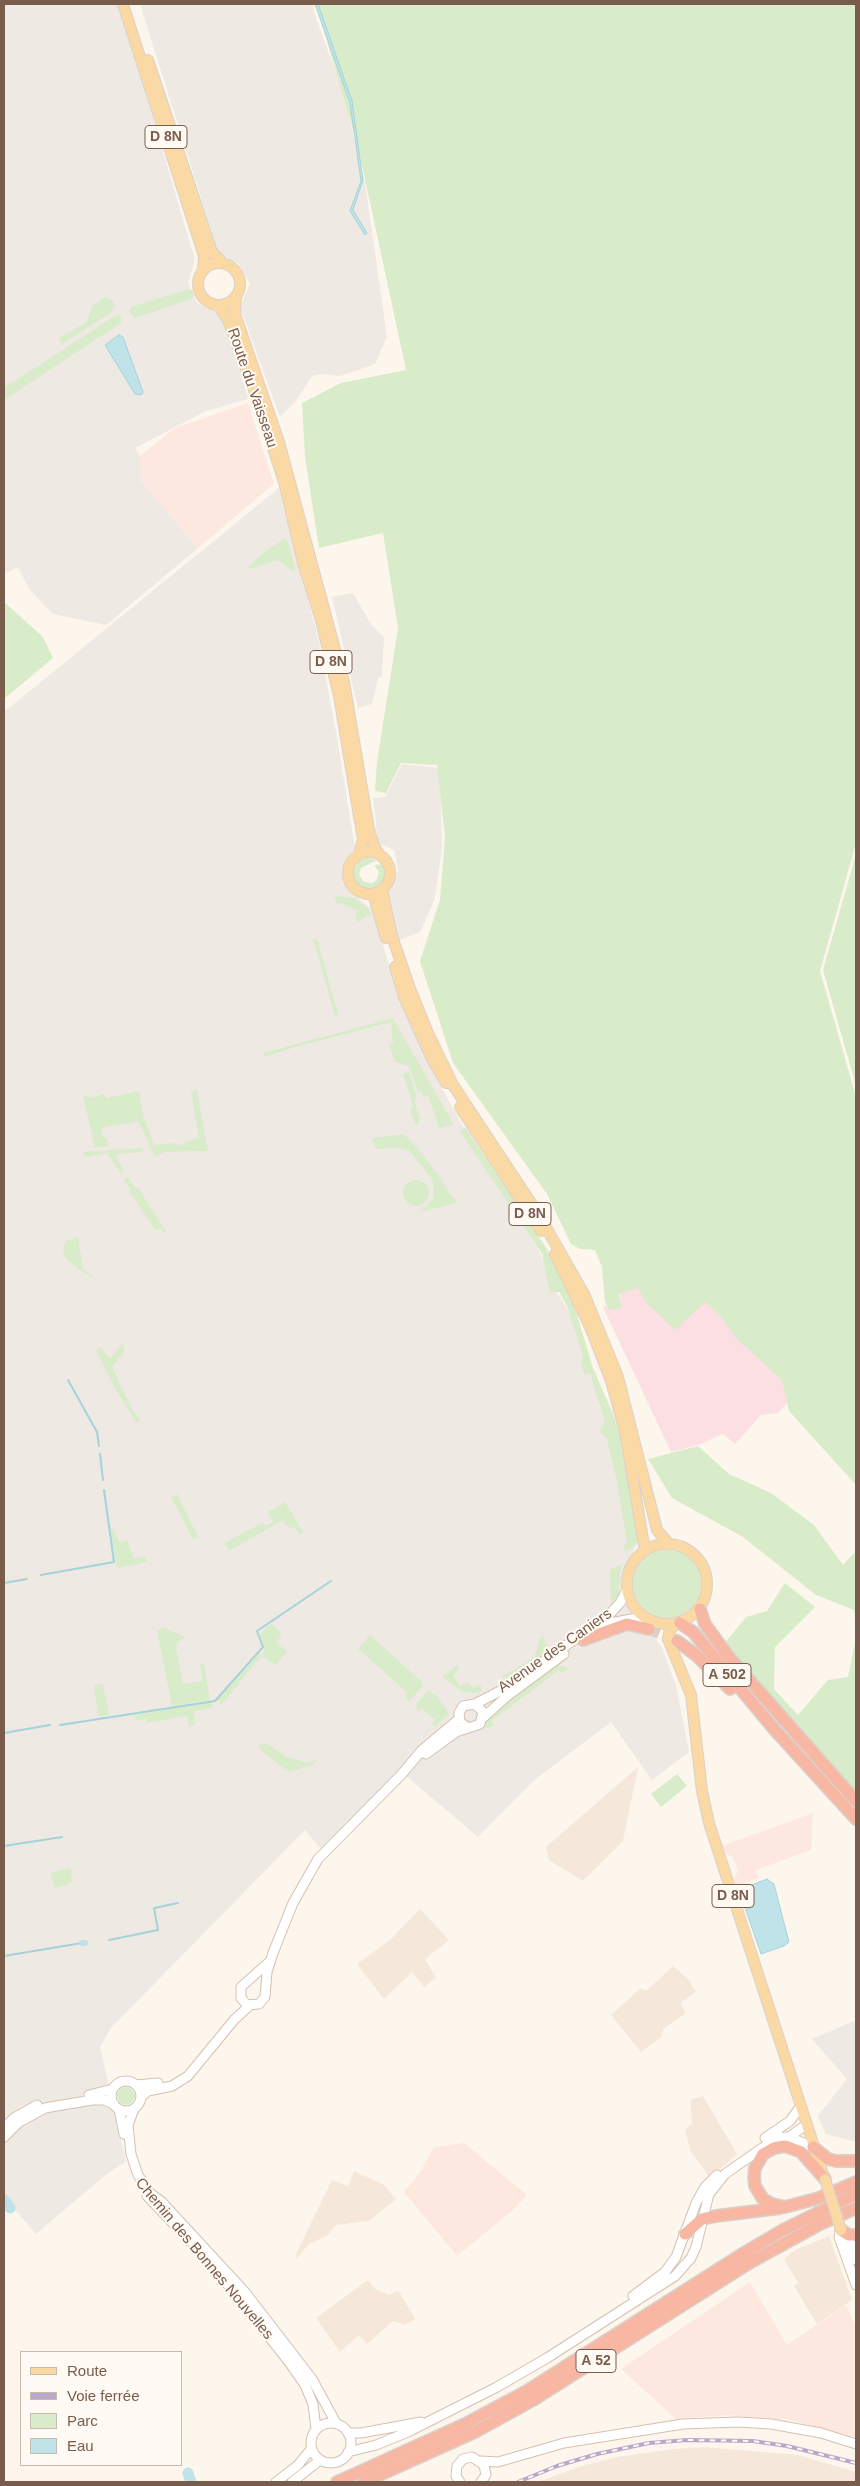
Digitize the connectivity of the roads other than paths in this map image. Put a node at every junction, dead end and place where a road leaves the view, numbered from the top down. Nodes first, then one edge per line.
1 (123, 4) edge
2 (130, 4) edge
3 (223, 263) junction
4 (203, 271) junction
5 (236, 297) junction
6 (218, 305) junction
7 (359, 854) junction
8 (379, 854) junction
9 (377, 892) junction
10 (670, 1544) junction
11 (645, 1550) junction
12 (627, 1590) junction
13 (700, 1608) junction
14 (648, 1623) junction
15 (677, 1623) junction
16 (584, 1640) joint
17 (677, 1642) tunnel mouth
18 (687, 1681) junction
19 (475, 1704) junction
20 (484, 1716) junction
21 (458, 1719) junction
22 (468, 1728) junction
23 (774, 1729) junction
24 (401, 1775) junction
25 (856, 1800) edge
26 (856, 1819) edge
27 (269, 1962) junction
28 (250, 1980) junction
29 (265, 1990) junction
30 (241, 1998) junction
31 (250, 2006) junction
32 (136, 2084) junction
33 (113, 2089) junction
34 (142, 2096) junction
35 (116, 2107) junction
36 (800, 2107) junction
37 (134, 2110) junction
38 (790, 2121) junction
39 (806, 2125) junction
40 (4, 2128) edge
41 (789, 2136) junction
42 (4, 2137) edge
43 (814, 2147) junction
44 (856, 2161) edge
45 (825, 2179) junction
46 (856, 2182) edge
47 (856, 2194) edge
48 (785, 2207) junction
49 (856, 2208) edge
50 (702, 2219) junction
51 (841, 2230) junction
52 (685, 2234) junction
53 (856, 2235) edge
54 (856, 2260) edge
55 (856, 2284) edge
56 (586, 2332) junction
57 (428, 2420) junction
58 (336, 2423) junction
59 (666, 2428) junction
60 (316, 2429) junction
61 (348, 2433) junction
62 (856, 2444) edge
63 (311, 2449) junction
64 (856, 2449) edge
65 (348, 2452) junction
66 (320, 2460) junction
67 (481, 2460) junction
68 (498, 2462) junction
69 (483, 2478) edge
70 (456, 2480) edge
71 (276, 2482) edge
72 (292, 2482) edge
73 (337, 2482) edge
74 (364, 2482) edge

1 - 4 main road, D 8N
2 - 3 main road, D 8n
3 - 4 main road
3 - 5 main road
4 - 6 main road
5 - 6 main road
5 - 8 main road, Route du Vaisseau / D 8N
6 - 7 main road, Route du Vaisseau / D 8N
7 - 8 main road
7 - 9 main road
8 - 9 main road
9 - 10 main road, D 8N
9 - 11 main road, D 8N
10 - 11 main road
10 - 13 main road
11 - 12 main road
12 - 14 main road
12 - 19 street, Avenue des Caniers
13 - 15 main road
13 - 25 highway, A 502
14 - 15 main road
14 - 16 highway
14 - 18 main road, D 8N
15 - 18 main road, D 8N
15 - 23 highway, A 502
16 - 20 street, Avenue des Caniers
17 - 23 highway
18 - 36 main road, D 8N
19 - 20 street
19 - 21 street
20 - 22 street
21 - 22 street
21 - 24 street
22 - 24 street
23 - 26 highway, A 502
24 - 27 street
27 - 28 street
27 - 29 street
28 - 29 street
28 - 30 street
29 - 31 street
30 - 31 street
30 - 32 street
31 - 34 street
32 - 33 street
32 - 34 street
33 - 35 street
33 - 40 street
34 - 37 street
35 - 37 street
35 - 42 street
35 - 60 street, Chemin des Bonnes Nouvelles
36 - 38 street
36 - 39 main road, D 8N
37 - 58 street, Chemin des Bonnes Nouvelles
38 - 39 street
38 - 52 street
39 - 41 street
39 - 43 main road, D 8N
41 - 43 street
41 - 50 street
43 - 44 highway
43 - 45 main road, D 8N
45 - 48 highway
45 - 51 main road, D 8N, bridge
46 - 48 highway
47 - 73 highway, A 52
48 - 50 highway
49 - 74 highway, A 52
50 - 52 highway
50 - 56 street
51 - 53 highway
51 - 54 street, D 8N
51 - 55 street, D 8N
52 - 56 street
56 - 57 street
57 - 61 street
57 - 65 street
58 - 60 street
58 - 61 street
59 - 62 street
59 - 64 street
59 - 68 street
60 - 63 street
61 - 65 street
63 - 66 street
63 - 71 street
65 - 66 street
66 - 72 street
67 - 68 street
67 - 69 street
67 - 70 street
68 - 69 street

